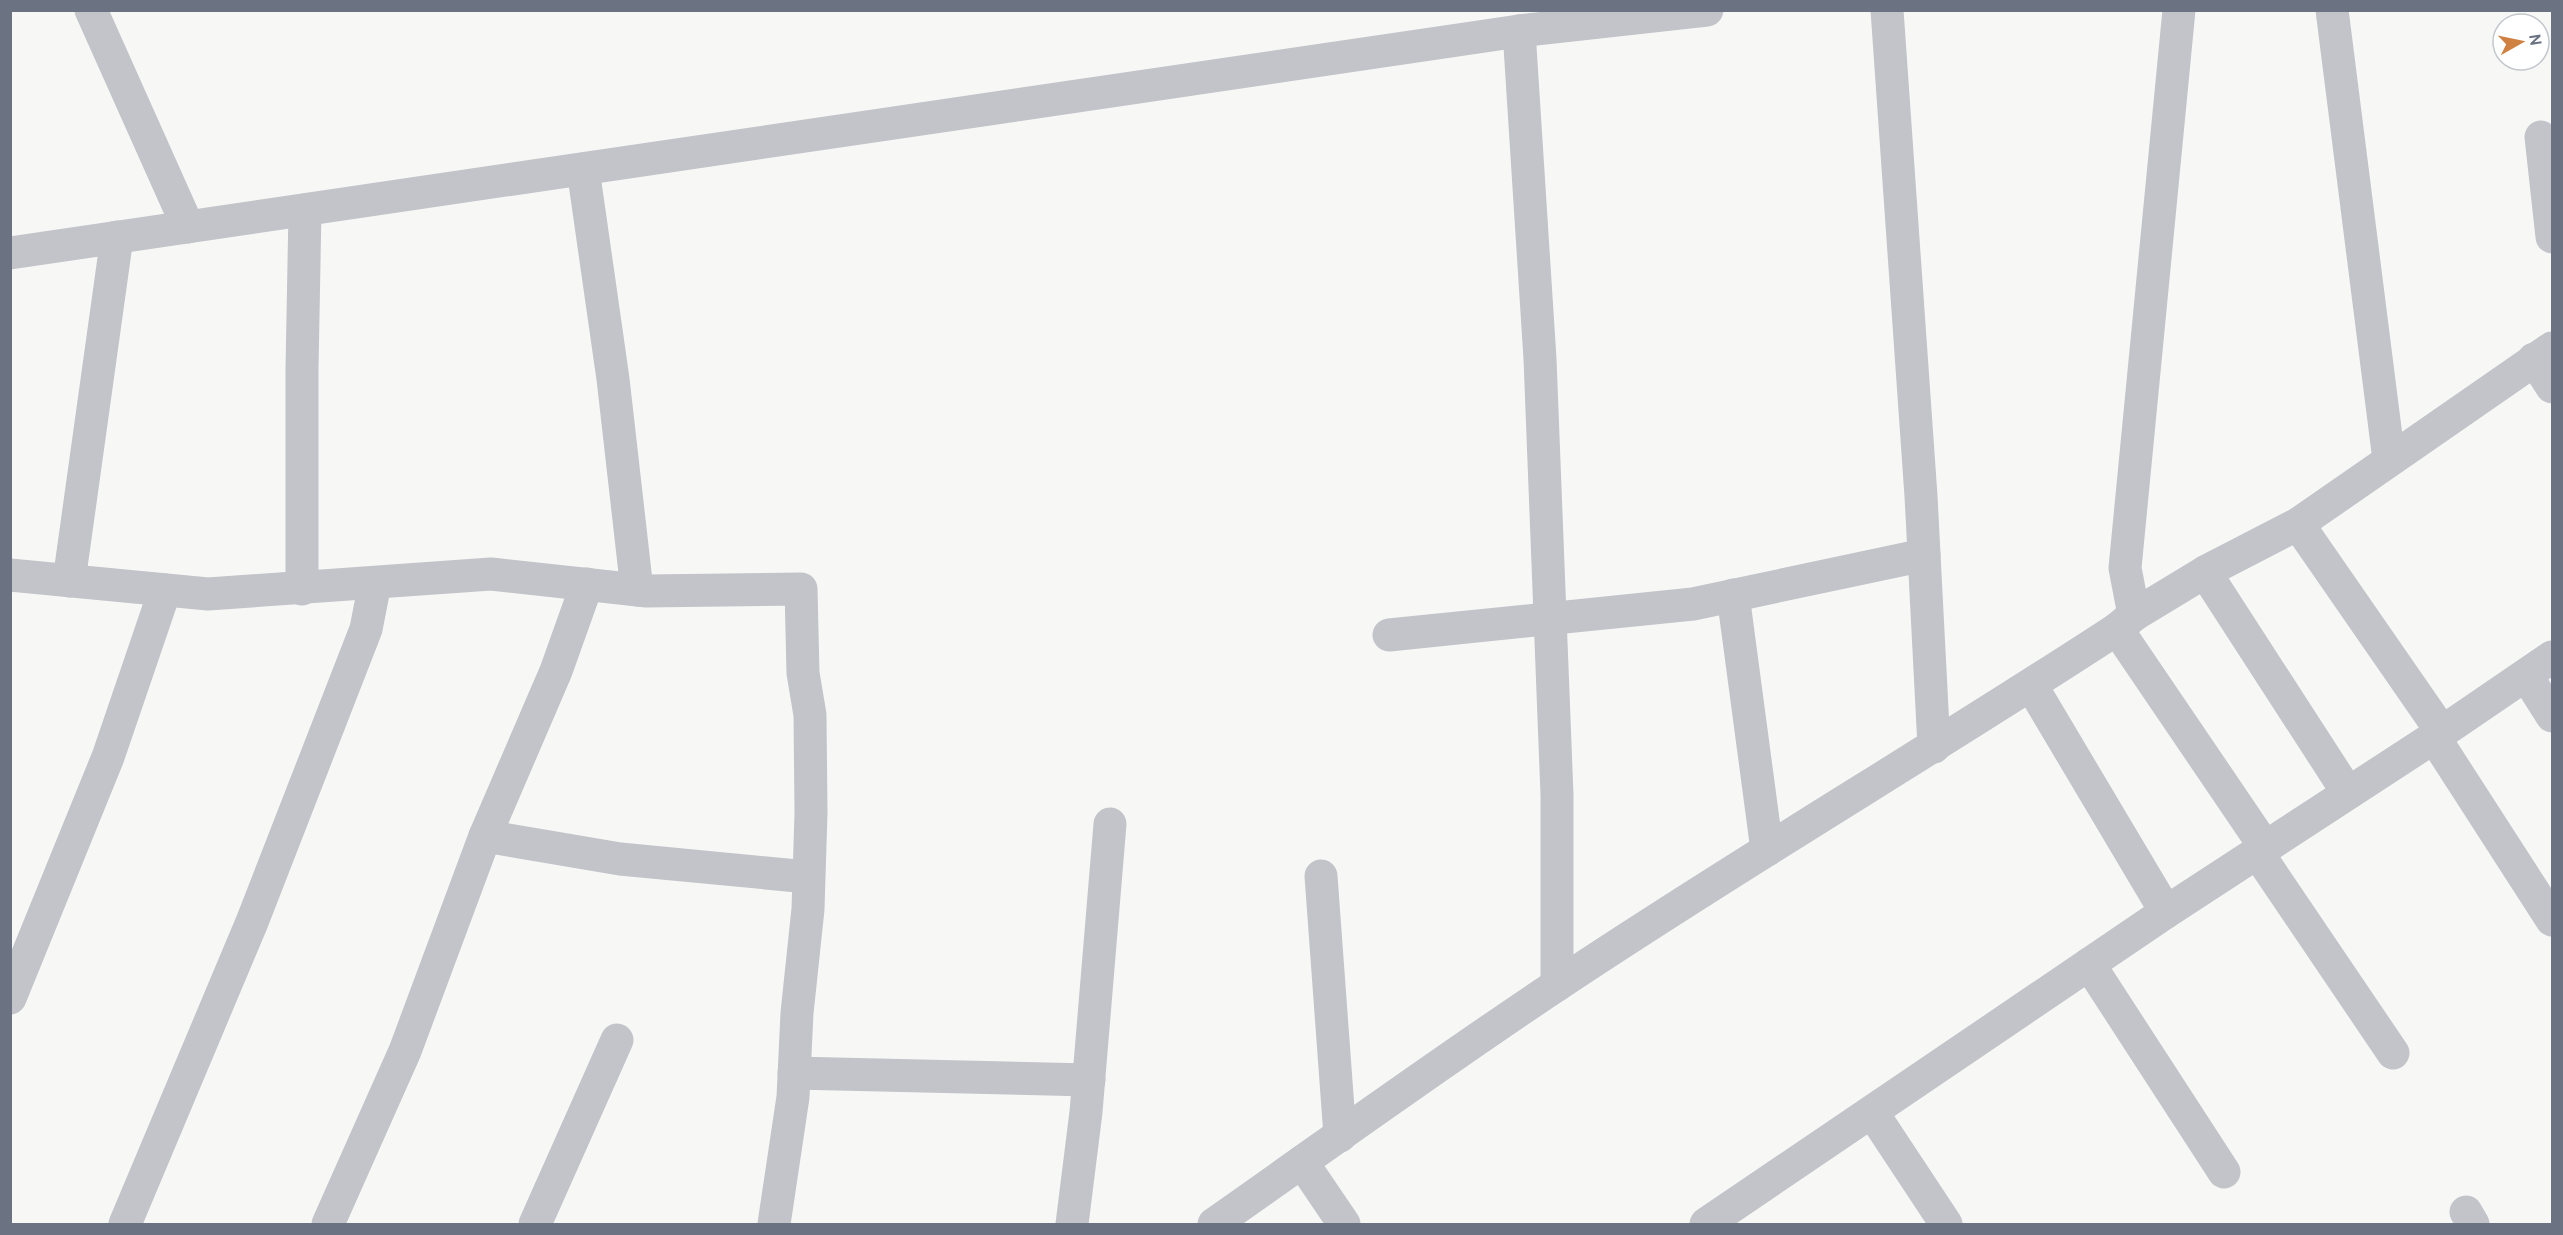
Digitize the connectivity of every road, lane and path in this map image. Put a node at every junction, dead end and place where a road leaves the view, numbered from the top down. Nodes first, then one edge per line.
1 (91, 10) edge
2 (1707, 10) edge
3 (1887, 10) edge
4 (2179, 10) edge
5 (2332, 10) edge
6 (1519, 31) junction
7 (2541, 137) dead end
8 (583, 169) junction
9 (305, 210) junction
10 (188, 227) junction
11 (117, 237) junction
12 (2553, 237) edge
13 (10, 253) edge
14 (2543, 353) edge
15 (2553, 387) edge
16 (2389, 460) junction
17 (2298, 524) junction
18 (1924, 555) junction
19 (2205, 573) junction
20 (10, 575) edge
21 (69, 581) junction
22 (375, 583) junction
23 (587, 584) junction
24 (302, 589) junction
25 (165, 590) junction
26 (638, 590) junction
27 (1733, 595) junction
28 (1549, 619) junction
29 (2126, 622) junction
30 (1389, 635) dead end
31 (2553, 657) edge
32 (2526, 675) junction
33 (2031, 685) junction
34 (2553, 716) edge
35 (2438, 735) junction
36 (1934, 747) junction
37 (2348, 793) junction
38 (1110, 824) dead end
39 (485, 836) junction
40 (1767, 850) junction
41 (2261, 850) junction
42 (1321, 876) dead end
43 (808, 877) junction
44 (2166, 912) junction
45 (2553, 920) edge
46 (2089, 964) junction
47 (1557, 985) junction
48 (10, 998) edge
49 (617, 1040) dead end
50 (2393, 1053) dead end
51 (794, 1073) junction
52 (1089, 1080) junction
53 (1872, 1112) junction
54 (1340, 1136) junction
55 (1302, 1162) junction
56 (2224, 1172) dead end
57 (125, 1224) edge
58 (328, 1224) edge
59 (535, 1224) edge
60 (774, 1224) edge
61 (1072, 1224) edge
62 (1214, 1224) edge
63 (1344, 1224) edge
64 (1706, 1224) edge
65 (1946, 1224) edge

1 - 10 street
2 - 6 street
3 - 18 street
4 - 29 street
5 - 16 street
6 - 8 street
6 - 28 street
7 - 12 street
8 - 9 street
8 - 26 street
9 - 10 street
9 - 24 street
10 - 11 street
11 - 13 street
11 - 21 street
14 - 15 street
14 - 16 street
16 - 17 street
17 - 19 street
17 - 35 street
18 - 27 street
18 - 36 street
19 - 29 street
19 - 37 street
20 - 21 street
21 - 25 street
22 - 23 street
22 - 24 street
22 - 57 street
23 - 26 street
23 - 39 street
24 - 25 street
25 - 48 street
26 - 43 street
27 - 28 street
27 - 40 street
28 - 30 street
28 - 47 street
29 - 33 street
29 - 41 street
31 - 32 street
32 - 34 street
32 - 35 street
33 - 36 street
33 - 44 street
35 - 37 street
35 - 45 street
36 - 40 street
37 - 41 street
38 - 52 street
39 - 43 street
39 - 58 street
40 - 47 street
41 - 44 street
41 - 50 street
42 - 54 street
43 - 51 street
44 - 46 street
46 - 53 street
46 - 56 street
47 - 54 street
49 - 59 street
51 - 52 street
51 - 60 street
52 - 61 street
53 - 64 street
53 - 65 street
54 - 55 street
55 - 62 street
55 - 63 street

